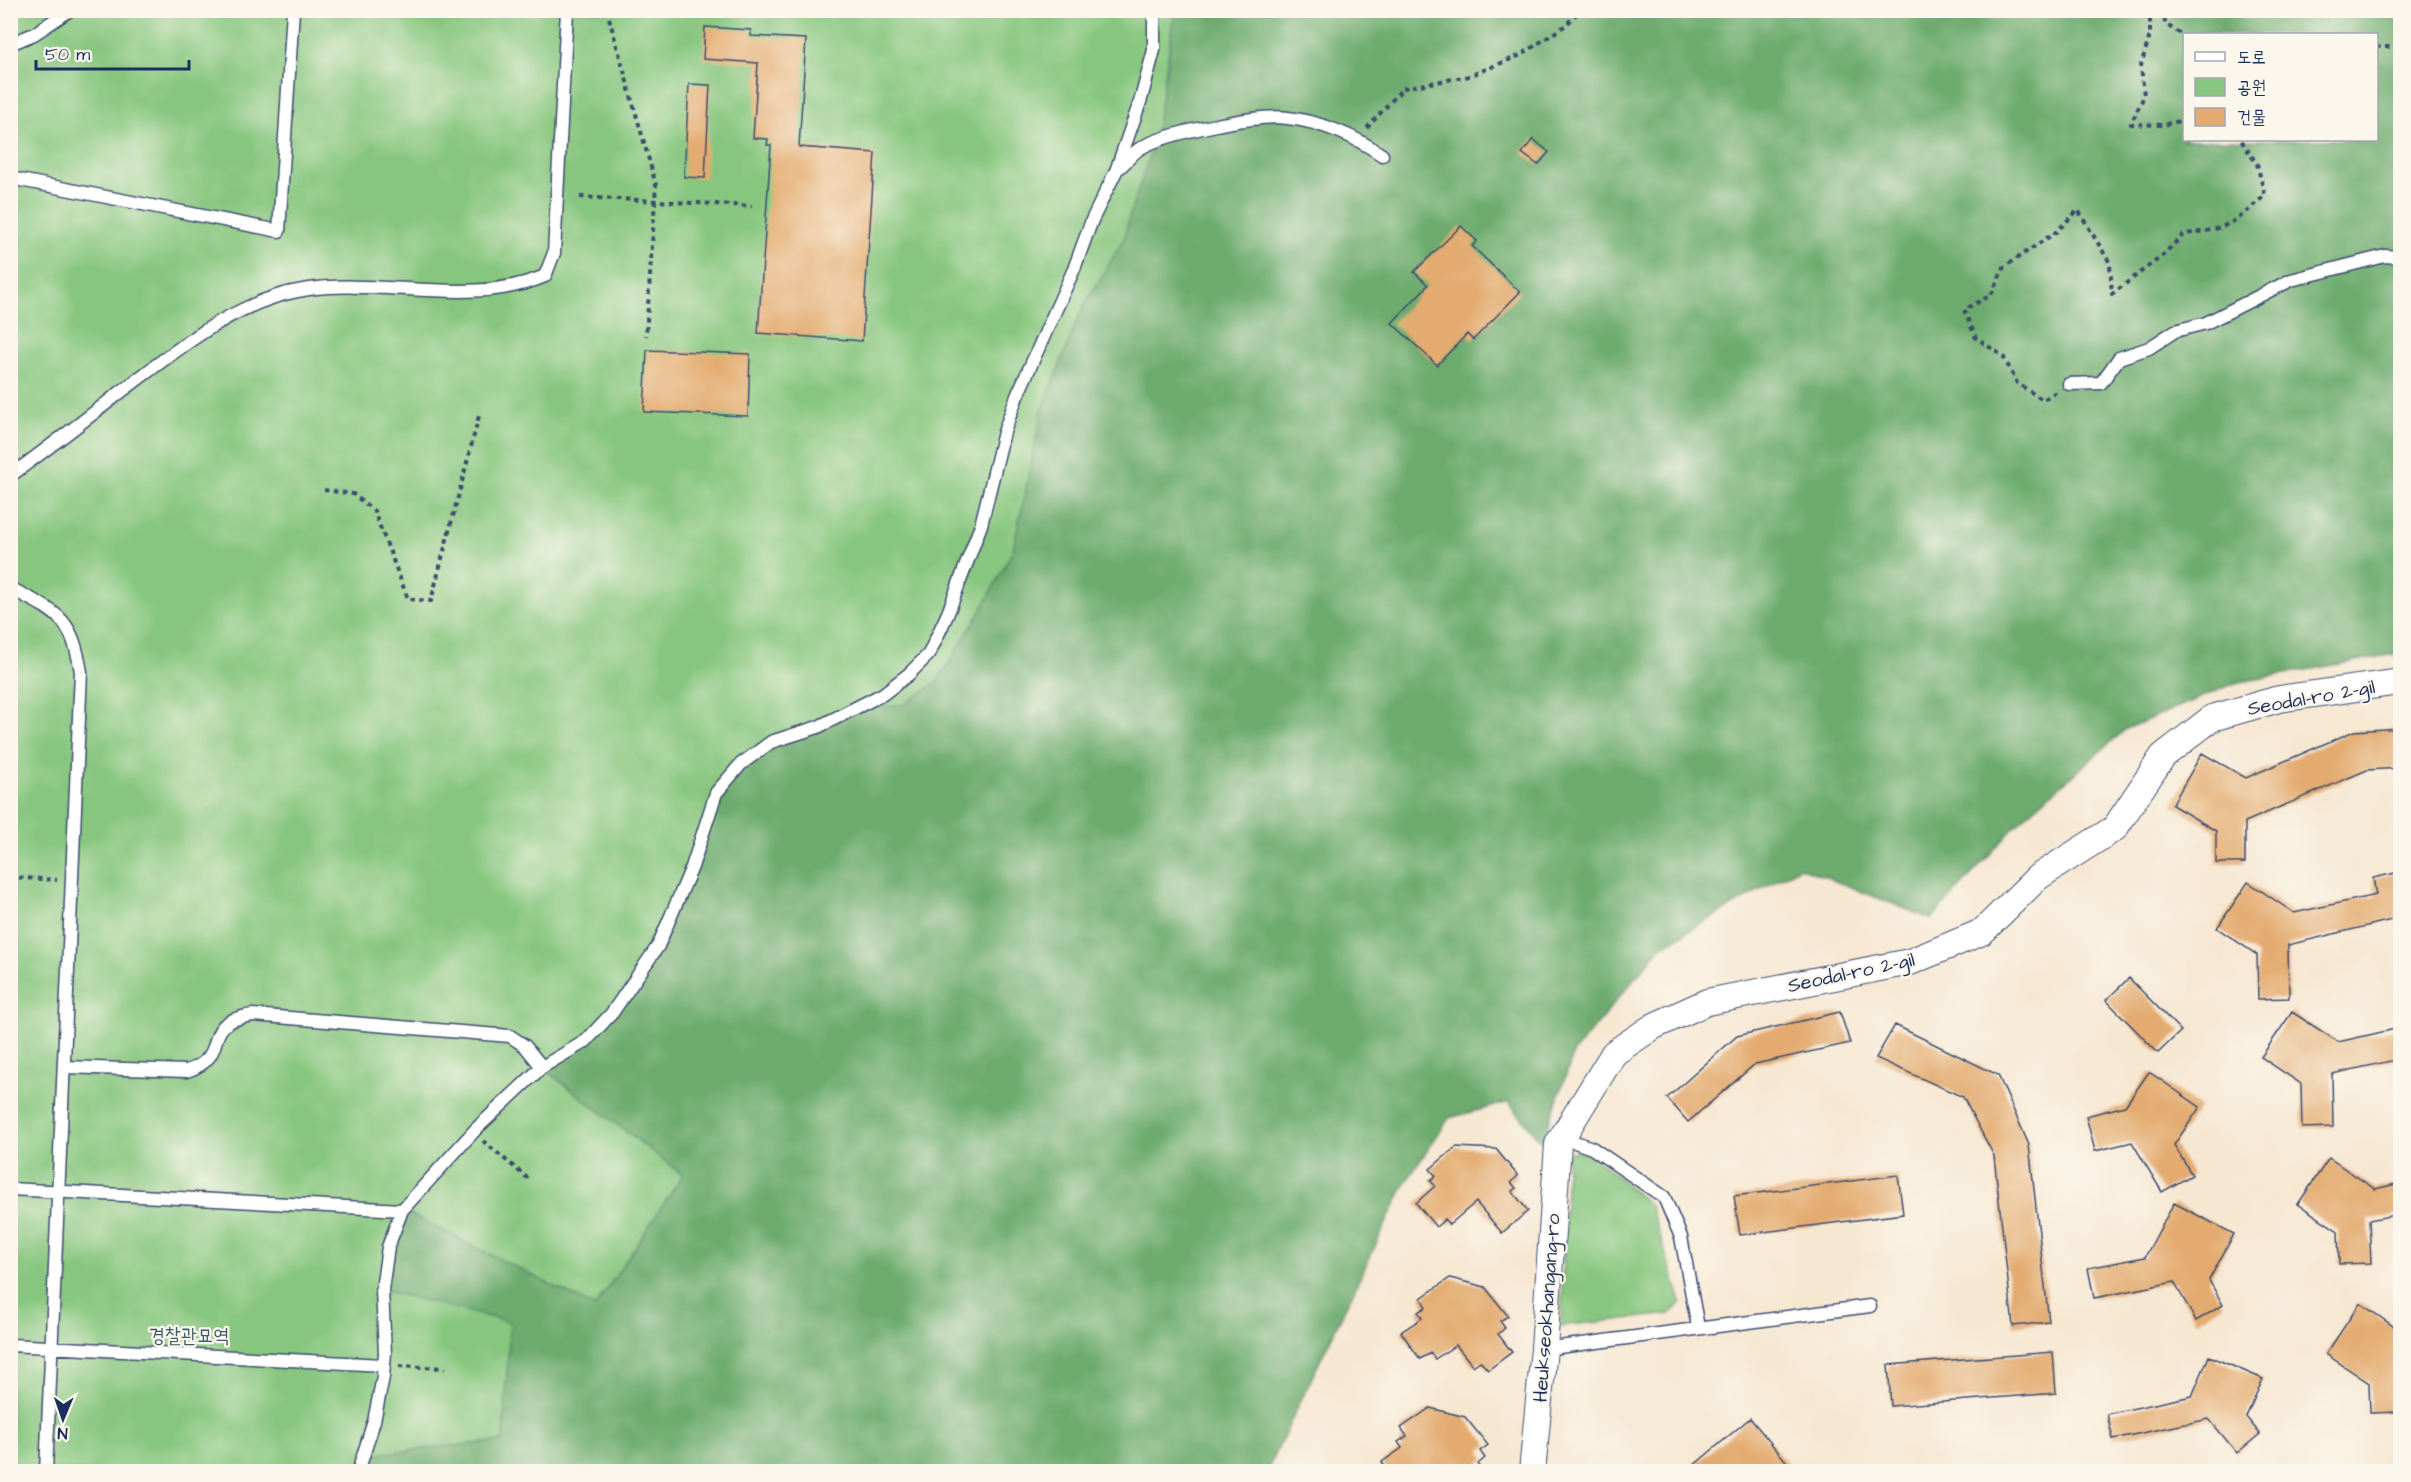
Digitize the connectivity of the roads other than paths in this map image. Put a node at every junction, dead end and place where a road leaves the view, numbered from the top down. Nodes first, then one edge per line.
1 (70, 10) edge
2 (293, 10) edge
3 (567, 10) edge
4 (1154, 10) edge
5 (10, 44) edge
6 (1382, 155) dead end
7 (1116, 171) junction
8 (10, 178) edge
9 (2400, 257) edge
10 (2069, 384) road end
11 (10, 476) edge
12 (10, 588) edge
13 (2400, 682) edge
14 (64, 1067) junction
15 (542, 1067) junction
16 (1560, 1141) junction
17 (10, 1188) edge
18 (58, 1191) junction
19 (402, 1210) junction
20 (1870, 1306) dead end
21 (1698, 1327) junction
22 (10, 1345) edge
23 (51, 1347) junction
24 (1544, 1350) junction
25 (383, 1365) junction
26 (10, 1470) edge
27 (17, 1472) edge
28 (46, 1472) edge
29 (358, 1472) edge
30 (1532, 1472) edge

1 - 5 lane
2 - 8 lane
3 - 11 lane
4 - 7 lane
6 - 7 lane
7 - 15 lane
9 - 10 lane
12 - 14 lane
13 - 16 street, Seodal-ro 2-gil
14 - 15 lane
14 - 18 lane
15 - 19 lane
16 - 21 lane
16 - 24 street, Heukseokhangang-ro
17 - 18 lane
18 - 19 lane
18 - 23 lane
19 - 25 lane
20 - 21 lane
21 - 24 lane
22 - 23 lane
23 - 25 lane
23 - 28 lane
24 - 30 street, Heukseokhangang-ro
25 - 29 lane
26 - 27 lane

